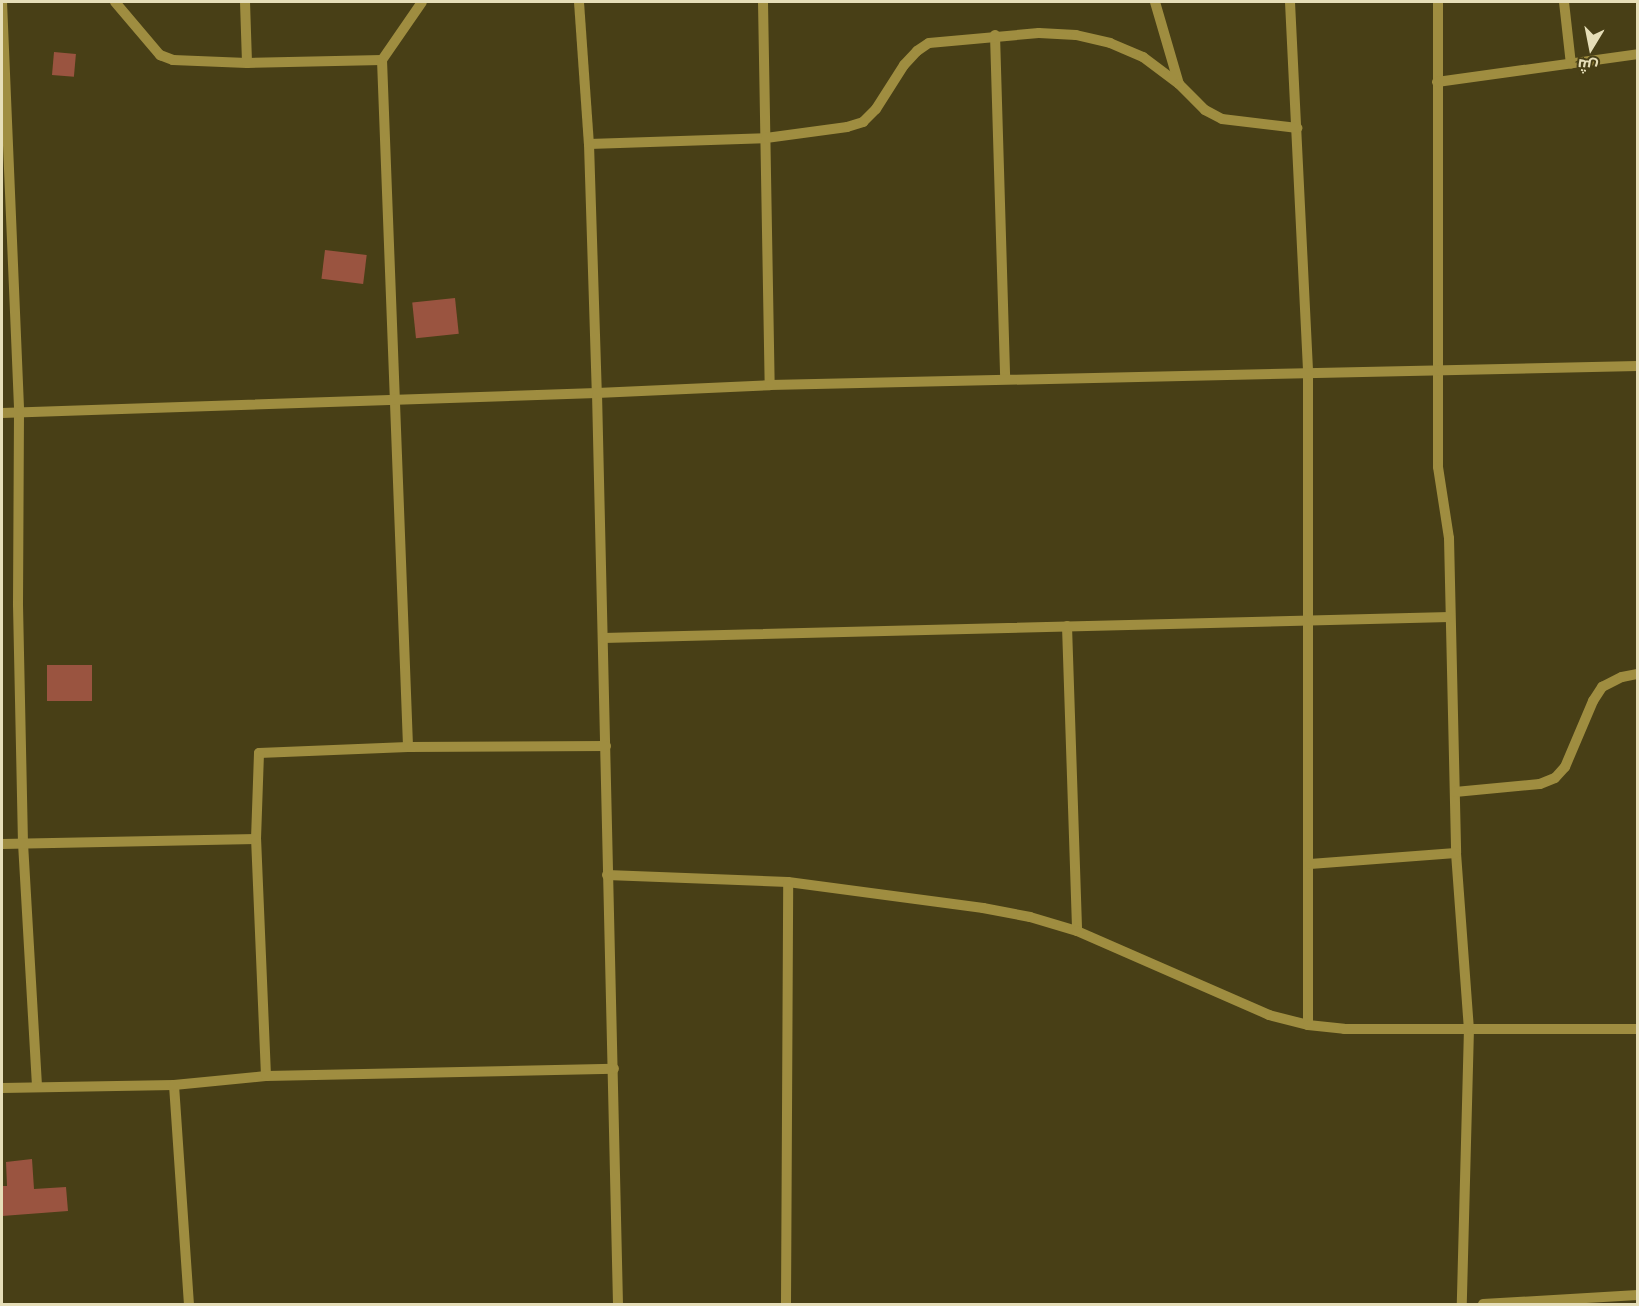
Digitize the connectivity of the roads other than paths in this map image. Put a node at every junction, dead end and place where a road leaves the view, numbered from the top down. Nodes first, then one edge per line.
1 (2, 2) edge
2 (115, 2) edge
3 (245, 2) edge
4 (422, 2) edge
5 (579, 2) edge
6 (763, 2) edge
7 (1155, 2) edge
8 (1290, 2) edge
9 (1438, 2) edge
10 (1564, 2) edge
11 (995, 36) junction
12 (1638, 54) edge
13 (382, 60) junction
14 (247, 63) junction
15 (1571, 64) junction
16 (1437, 82) junction
17 (1179, 84) junction
18 (1297, 128) junction
19 (766, 138) junction
20 (589, 144) junction
21 (1638, 366) edge
22 (1438, 369) junction
23 (1308, 375) junction
24 (1005, 379) junction
25 (770, 385) junction
26 (597, 393) junction
27 (395, 400) junction
28 (2, 413) edge
29 (19, 413) junction
30 (1450, 617) junction
31 (1308, 621) junction
32 (1067, 626) junction
33 (603, 638) junction
34 (1638, 674) edge
35 (606, 746) junction
36 (408, 747) junction
37 (1455, 792) junction
38 (256, 839) junction
39 (23, 843) junction
40 (2, 844) edge
41 (1456, 854) junction
42 (1310, 864) junction
43 (607, 874) junction
44 (788, 882) junction
45 (1077, 931) junction
46 (1308, 1025) junction
47 (1468, 1028) junction
48 (1638, 1029) edge
49 (614, 1069) junction
50 (266, 1076) junction
51 (174, 1085) junction
52 (37, 1087) junction
53 (2, 1088) edge
54 (1638, 1295) edge
55 (189, 1305) edge
56 (618, 1305) edge
57 (786, 1305) edge
58 (1462, 1305) edge
59 (1483, 1305) edge

1 - 29 street
2 - 14 street
3 - 14 street
4 - 13 street
5 - 20 street
6 - 19 street
7 - 17 street
8 - 18 street
9 - 16 street
10 - 15 street
11 - 17 street
11 - 19 street
11 - 24 street
12 - 15 street
13 - 14 street
13 - 27 street
15 - 16 street
16 - 22 street
17 - 18 street
18 - 23 street
19 - 20 street
19 - 25 street
20 - 26 street
21 - 22 street
22 - 23 street
22 - 30 street
23 - 24 street
23 - 31 street
24 - 25 street
25 - 26 street
26 - 27 street
26 - 33 street
27 - 29 street
27 - 36 street
28 - 29 street
29 - 39 street
30 - 31 street
30 - 37 street
31 - 32 street
31 - 42 street
32 - 33 street
32 - 45 street
33 - 35 street
34 - 37 street
35 - 36 street
35 - 43 street
36 - 38 street
37 - 41 street
38 - 39 street
38 - 50 street
39 - 40 street
39 - 52 street
41 - 42 street
41 - 47 street
42 - 46 street
43 - 44 street
43 - 49 street
44 - 45 street
44 - 57 street
45 - 46 street
46 - 47 street
47 - 48 street
47 - 58 street
49 - 50 street
49 - 56 street
50 - 51 street
51 - 52 street
51 - 55 street
52 - 53 street
54 - 59 street

